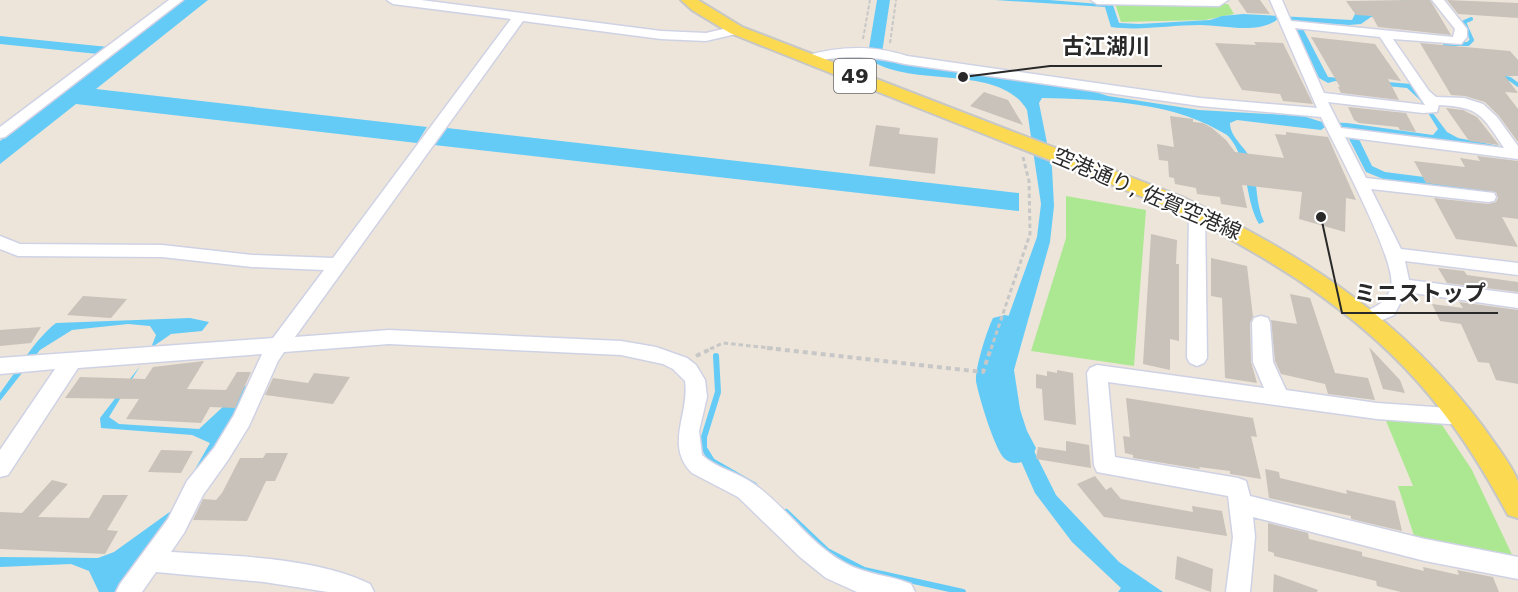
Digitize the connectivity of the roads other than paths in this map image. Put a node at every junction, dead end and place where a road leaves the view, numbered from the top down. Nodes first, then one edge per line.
1 (177, 0) edge
2 (393, 0) edge
3 (689, 0) edge
4 (1097, 0) edge
5 (1222, 0) edge
6 (1276, 0) edge
7 (1438, 0) edge
8 (519, 17) junction
9 (1292, 22) junction
10 (736, 30) junction
11 (1384, 34) junction
12 (810, 59) junction
13 (1319, 97) junction
14 (1429, 106) junction
15 (1335, 126) junction
16 (0, 134) edge
17 (1515, 151) edge
18 (1362, 183) junction
19 (1488, 197) dead end
20 (1197, 211) junction
21 (0, 242) edge
22 (1395, 254) junction
23 (340, 264) junction
24 (1518, 269) edge
25 (1401, 285) junction
26 (1518, 301) edge
27 (1370, 318) junction
28 (1261, 323) dead end
29 (281, 345) junction
30 (1197, 358) dead end
31 (71, 362) junction
32 (16, 365) edge
33 (1279, 398) junction
34 (1463, 417) junction
35 (0, 468) edge
36 (1240, 504) junction
37 (1518, 506) edge
38 (152, 561) junction
39 (1518, 568) edge
40 (128, 592) edge
41 (363, 592) edge
42 (903, 592) edge
43 (1238, 592) edge

1 - 16 street
2 - 8 street
3 - 10 main road, 空港通り, 佐賀空港線 / 49
4 - 5 street
6 - 9 street
7 - 11 street
8 - 10 street
8 - 23 street
9 - 11 street
9 - 13 street
10 - 12 main road, 空港通り, 佐賀空港線 / 49
11 - 14 street
12 - 15 street
12 - 20 main road, 空港通り, 佐賀空港線 / 49
13 - 14 street
13 - 15 street
14 - 17 street
15 - 17 street
15 - 18 street
18 - 19 street
18 - 22 street
20 - 27 main road, 空港通り, 佐賀空港線 / 49
20 - 30 street
21 - 23 street
22 - 24 street
22 - 25 street
23 - 29 street
25 - 26 street
25 - 27 street
27 - 34 main road, 空港通り, 佐賀空港線 / 49
28 - 33 street
29 - 31 street
29 - 38 street
29 - 42 street
31 - 32 street
31 - 35 street
33 - 34 street
33 - 36 street
34 - 37 main road, 空港通り, 佐賀空港線 / 49
36 - 39 street
36 - 43 street
38 - 40 street
38 - 41 street

